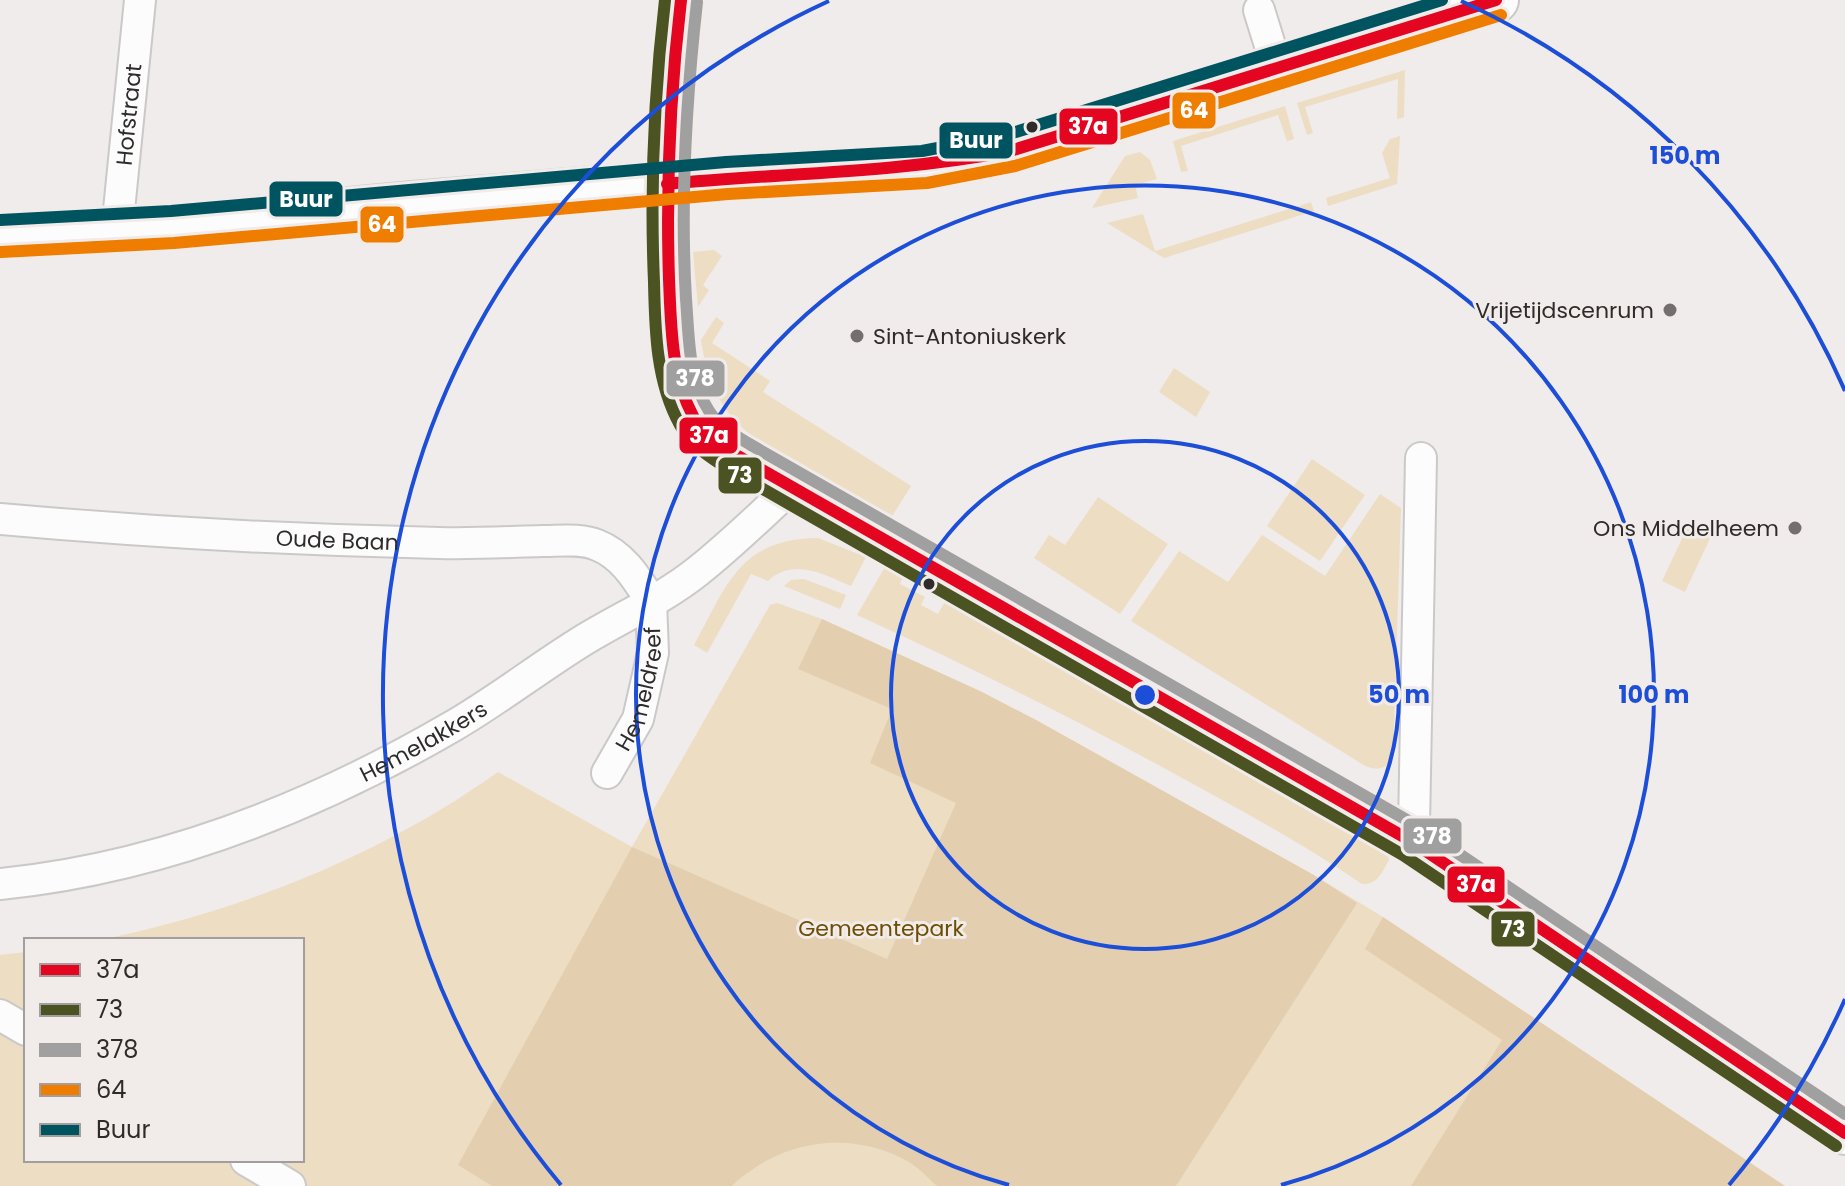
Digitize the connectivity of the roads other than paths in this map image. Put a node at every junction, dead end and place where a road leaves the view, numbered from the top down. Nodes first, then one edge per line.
1 (140, 0) edge
2 (681, 0) edge
3 (1496, 0) edge
4 (1259, 10) dead end
5 (1277, 68) junction
6 (667, 184) junction
7 (117, 230) junction
8 (0, 236) edge
9 (1421, 458) dead end
10 (792, 487) junction
11 (0, 519) edge
12 (651, 601) junction
13 (607, 773) dead end
14 (1411, 841) junction
15 (0, 884) edge
16 (0, 1015) edge
17 (24, 1029) edge
18 (1845, 1133) edge
19 (249, 1162) edge
20 (290, 1186) edge

1 - 7 street, Hofstraat
2 - 6 main road
3 - 5 main road
4 - 5 street
5 - 6 main road
6 - 7 main road
6 - 10 main road
7 - 8 main road
9 - 14 street
10 - 12 street, Hemelakkers
10 - 14 main road
11 - 12 street, Oude Baan
12 - 13 street, Hemeldreef
12 - 15 street, Hemelakkers
14 - 18 main road
16 - 17 street
19 - 20 street

